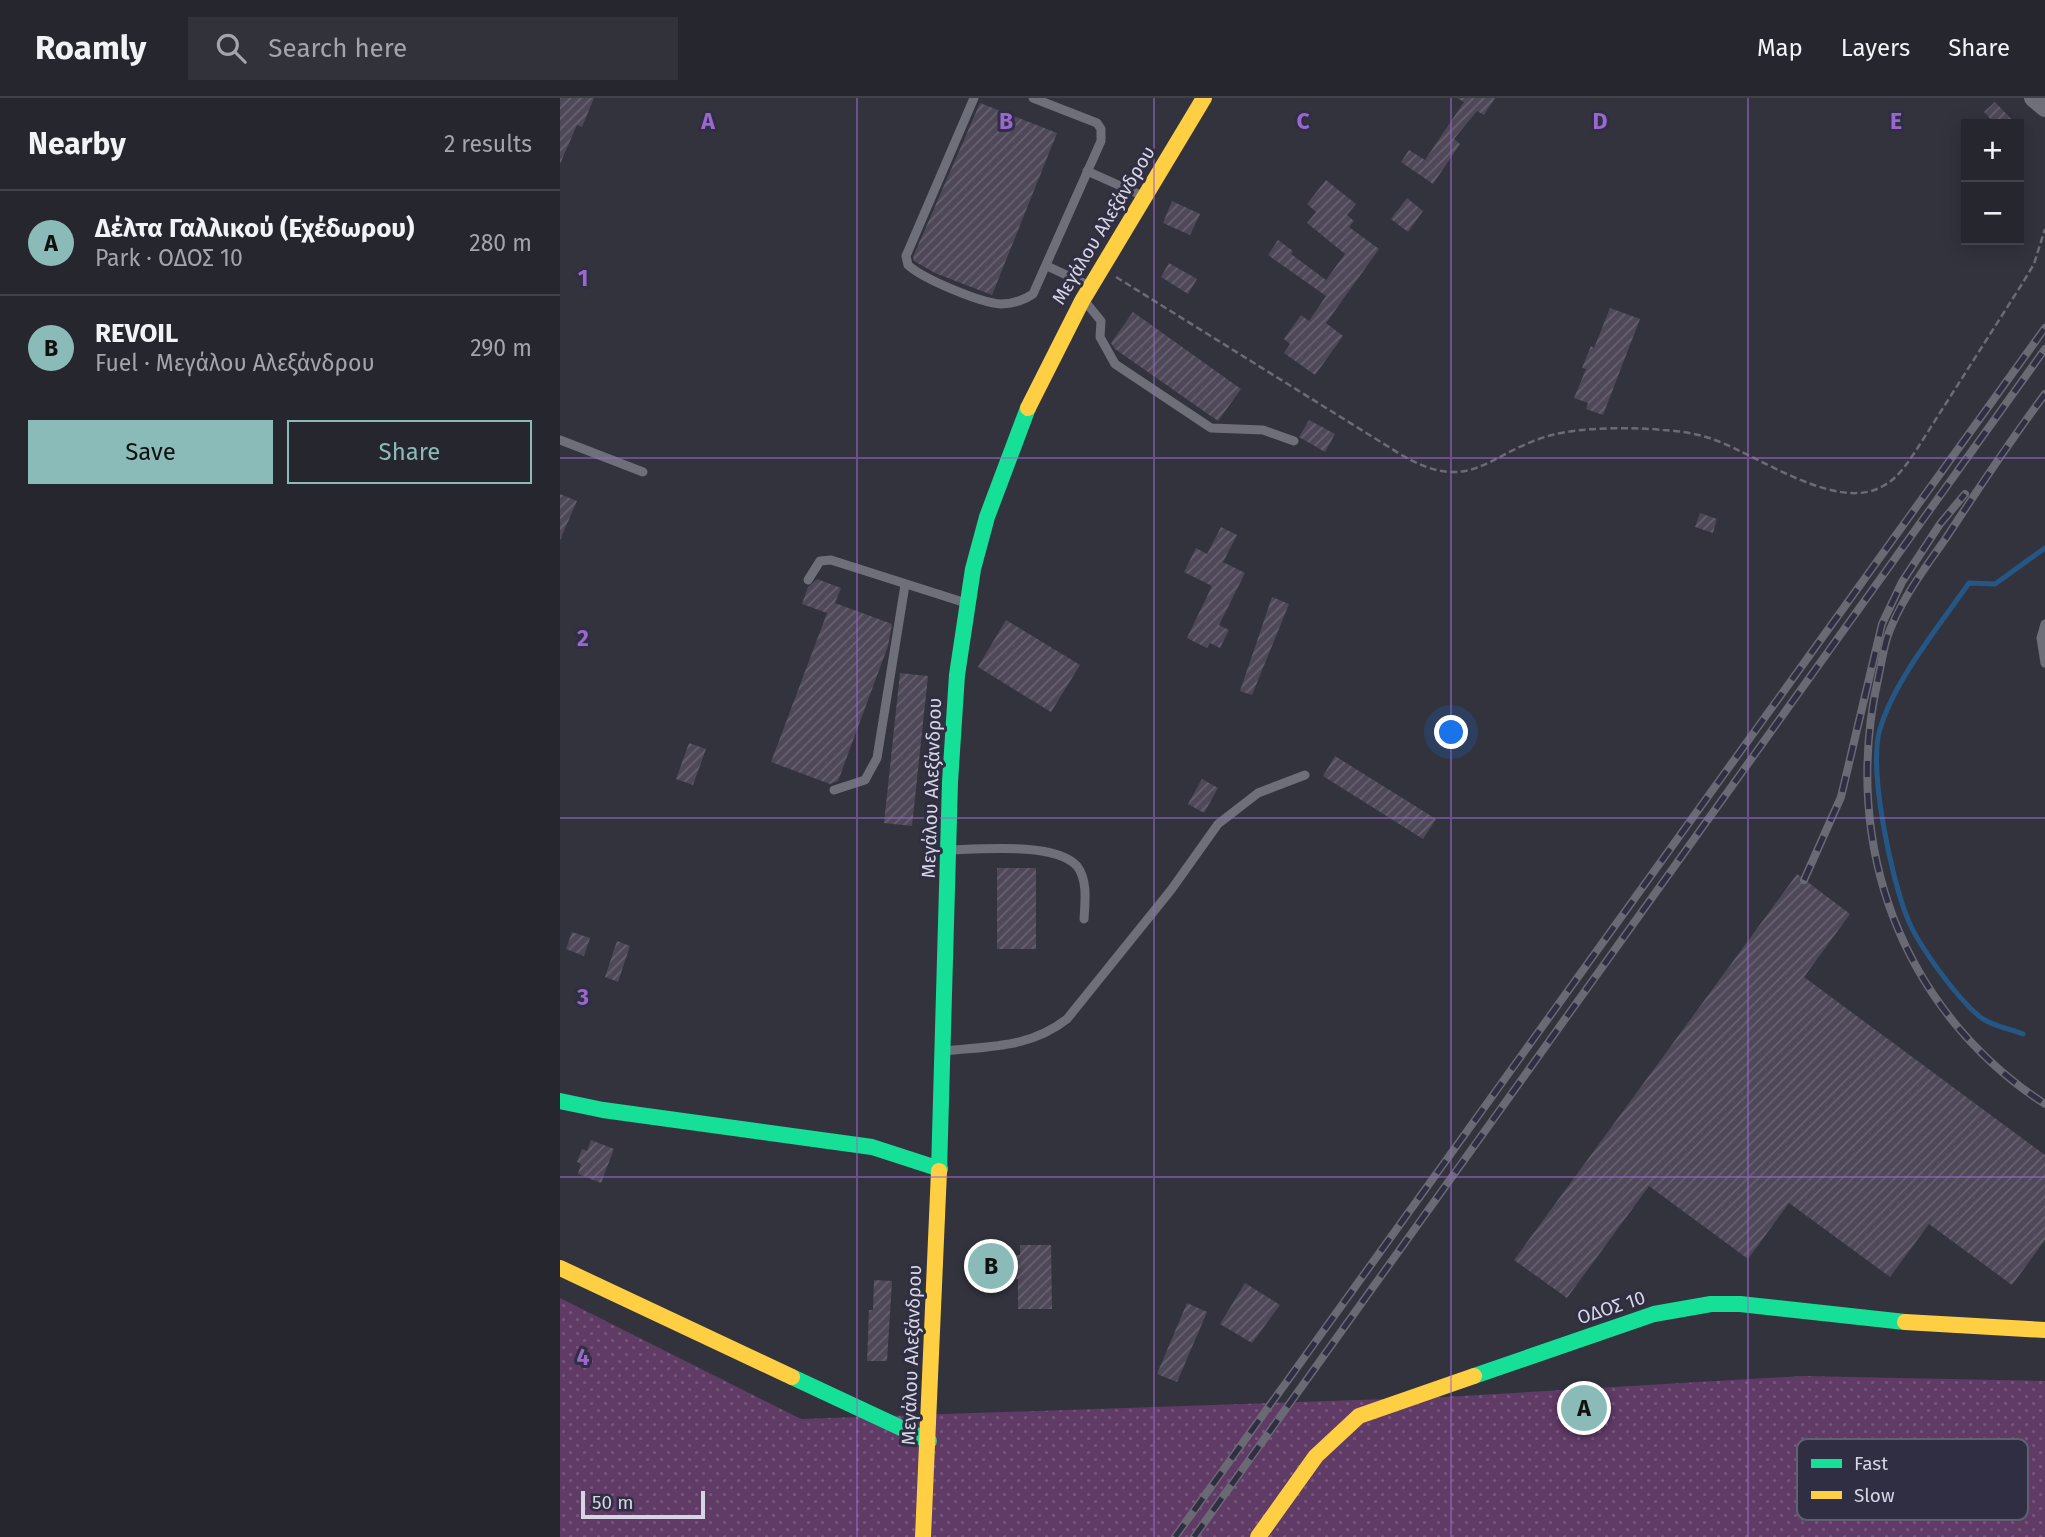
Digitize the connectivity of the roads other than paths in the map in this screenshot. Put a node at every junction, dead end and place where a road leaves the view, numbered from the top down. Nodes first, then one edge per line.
1 (974, 98) edge
2 (1033, 98) edge
3 (1204, 98) edge
4 (2033, 98) edge
5 (2045, 108) edge
6 (1087, 172) junction
7 (1144, 197) junction
8 (1047, 266) junction
9 (1086, 292) junction
10 (560, 440) edge
11 (1294, 441) dead end
12 (643, 472) dead end
13 (808, 580) dead end
14 (905, 585) junction
15 (968, 603) junction
16 (2045, 624) edge
17 (2045, 663) edge
18 (1305, 775) dead end
19 (834, 790) dead end
20 (949, 850) junction
21 (1084, 919) dead end
22 (943, 1051) junction
23 (560, 1101) edge
24 (940, 1169) junction
25 (560, 1268) edge
26 (2045, 1331) edge
27 (929, 1441) junction
28 (923, 1537) edge
29 (1258, 1537) edge

1 - 8 lane
2 - 6 lane
3 - 7 street, Μεγάλου Αλεξάνδρου
4 - 5 street
6 - 7 lane
6 - 8 lane
7 - 9 street, Μεγάλου Αλεξάνδρου
8 - 9 lane
9 - 11 lane
9 - 15 street, Μεγάλου Αλεξάνδρου
10 - 12 lane
13 - 14 lane
14 - 15 lane
14 - 19 lane
15 - 20 street, Μεγάλου Αλεξάνδρου
16 - 17 lane
18 - 22 lane
20 - 21 lane
20 - 22 street, Μεγάλου Αλεξάνδρου
22 - 24 street, Μεγάλου Αλεξάνδρου
23 - 24 street
24 - 27 street, Μεγάλου Αλεξάνδρου
25 - 27 street
26 - 29 street, ΟΔΟΣ 10
27 - 28 street, Μεγάλου Αλεξάνδρου

